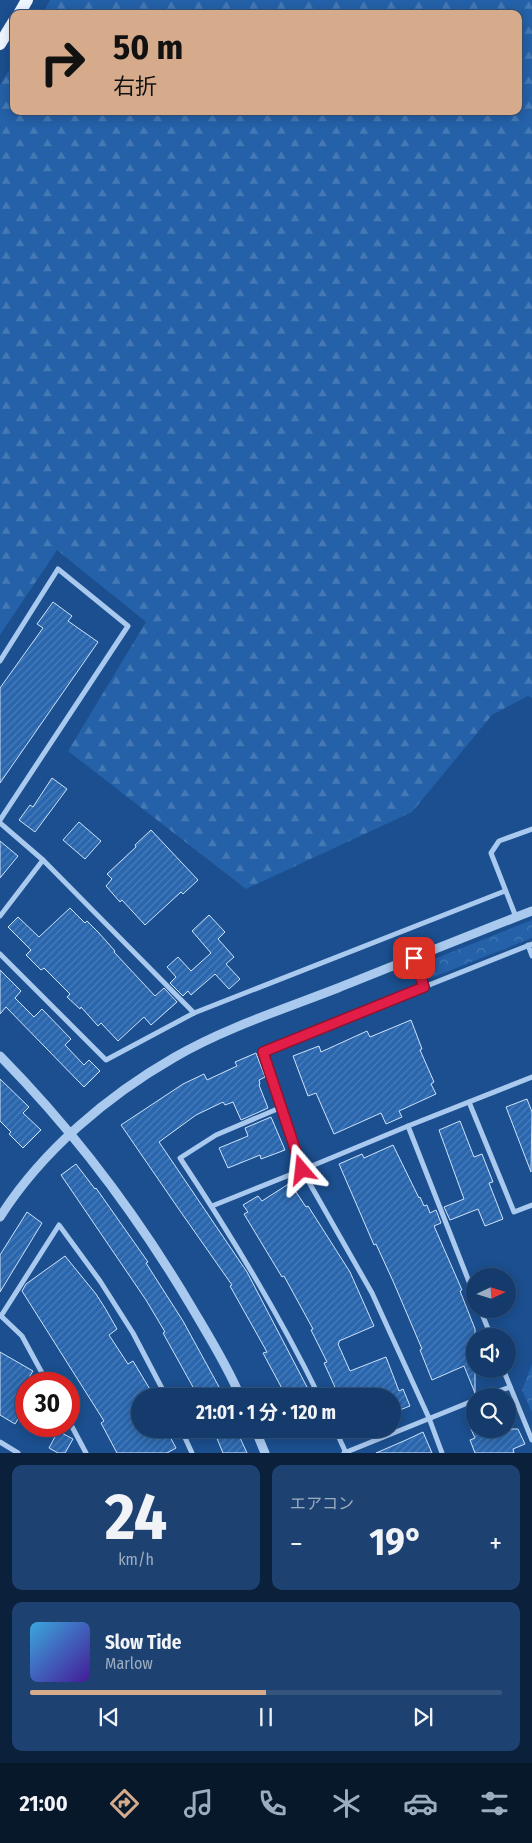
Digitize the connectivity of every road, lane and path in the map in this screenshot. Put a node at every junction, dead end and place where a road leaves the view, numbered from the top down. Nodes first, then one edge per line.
1 (10, 28) edge
2 (0, 44) edge
3 (0, 660) edge
4 (0, 821) edge
5 (532, 829) edge
6 (42, 860) junction
7 (505, 891) junction
8 (532, 911) edge
9 (0, 916) edge
10 (516, 917) junction
11 (530, 944) edge
12 (0, 954) edge
13 (532, 956) edge
14 (414, 958) junction
15 (424, 987) junction
16 (194, 1012) junction
17 (0, 1056) edge
18 (532, 1077) edge
19 (469, 1102) junction
20 (282, 1107) junction
21 (408, 1126) junction
22 (72, 1134) junction
23 (302, 1170) junction
24 (532, 1205) edge
25 (212, 1206) junction
26 (0, 1217) edge
27 (466, 1274) edge
28 (1, 1315) edge
29 (42, 1372) edge
30 (506, 1378) edge
31 (510, 1387) joint
32 (162, 1388) edge
33 (236, 1388) edge
34 (315, 1388) edge
35 (466, 1404) edge
36 (429, 1418) junction
37 (77, 1437) edge
38 (185, 1438) edge
39 (259, 1438) edge
40 (338, 1438) edge
41 (532, 1440) edge
42 (0, 1442) edge
43 (18, 1453) edge
44 (86, 1453) edge
45 (192, 1453) edge
46 (265, 1453) edge
47 (345, 1453) edge
48 (442, 1453) edge

1 - 2 main road
3 - 4 street
4 - 6 street
5 - 7 street
6 - 9 street
6 - 16 street
7 - 10 street
7 - 16 street
8 - 10 street
10 - 14 street
11 - 13 street
11 - 15 street
12 - 16 street
14 - 15 street
14 - 22 street
15 - 20 street
17 - 22 street
18 - 19 street
19 - 21 street
19 - 24 street
20 - 23 street
20 - 25 street
21 - 23 street
21 - 27 street
22 - 26 street
22 - 33 street
23 - 25 street
23 - 36 street
25 - 34 street
28 - 29 street
28 - 32 street
30 - 31 street
31 - 41 street
35 - 36 street
36 - 47 street
36 - 48 street
37 - 44 street
38 - 45 street
39 - 46 street
40 - 47 street
42 - 43 street

